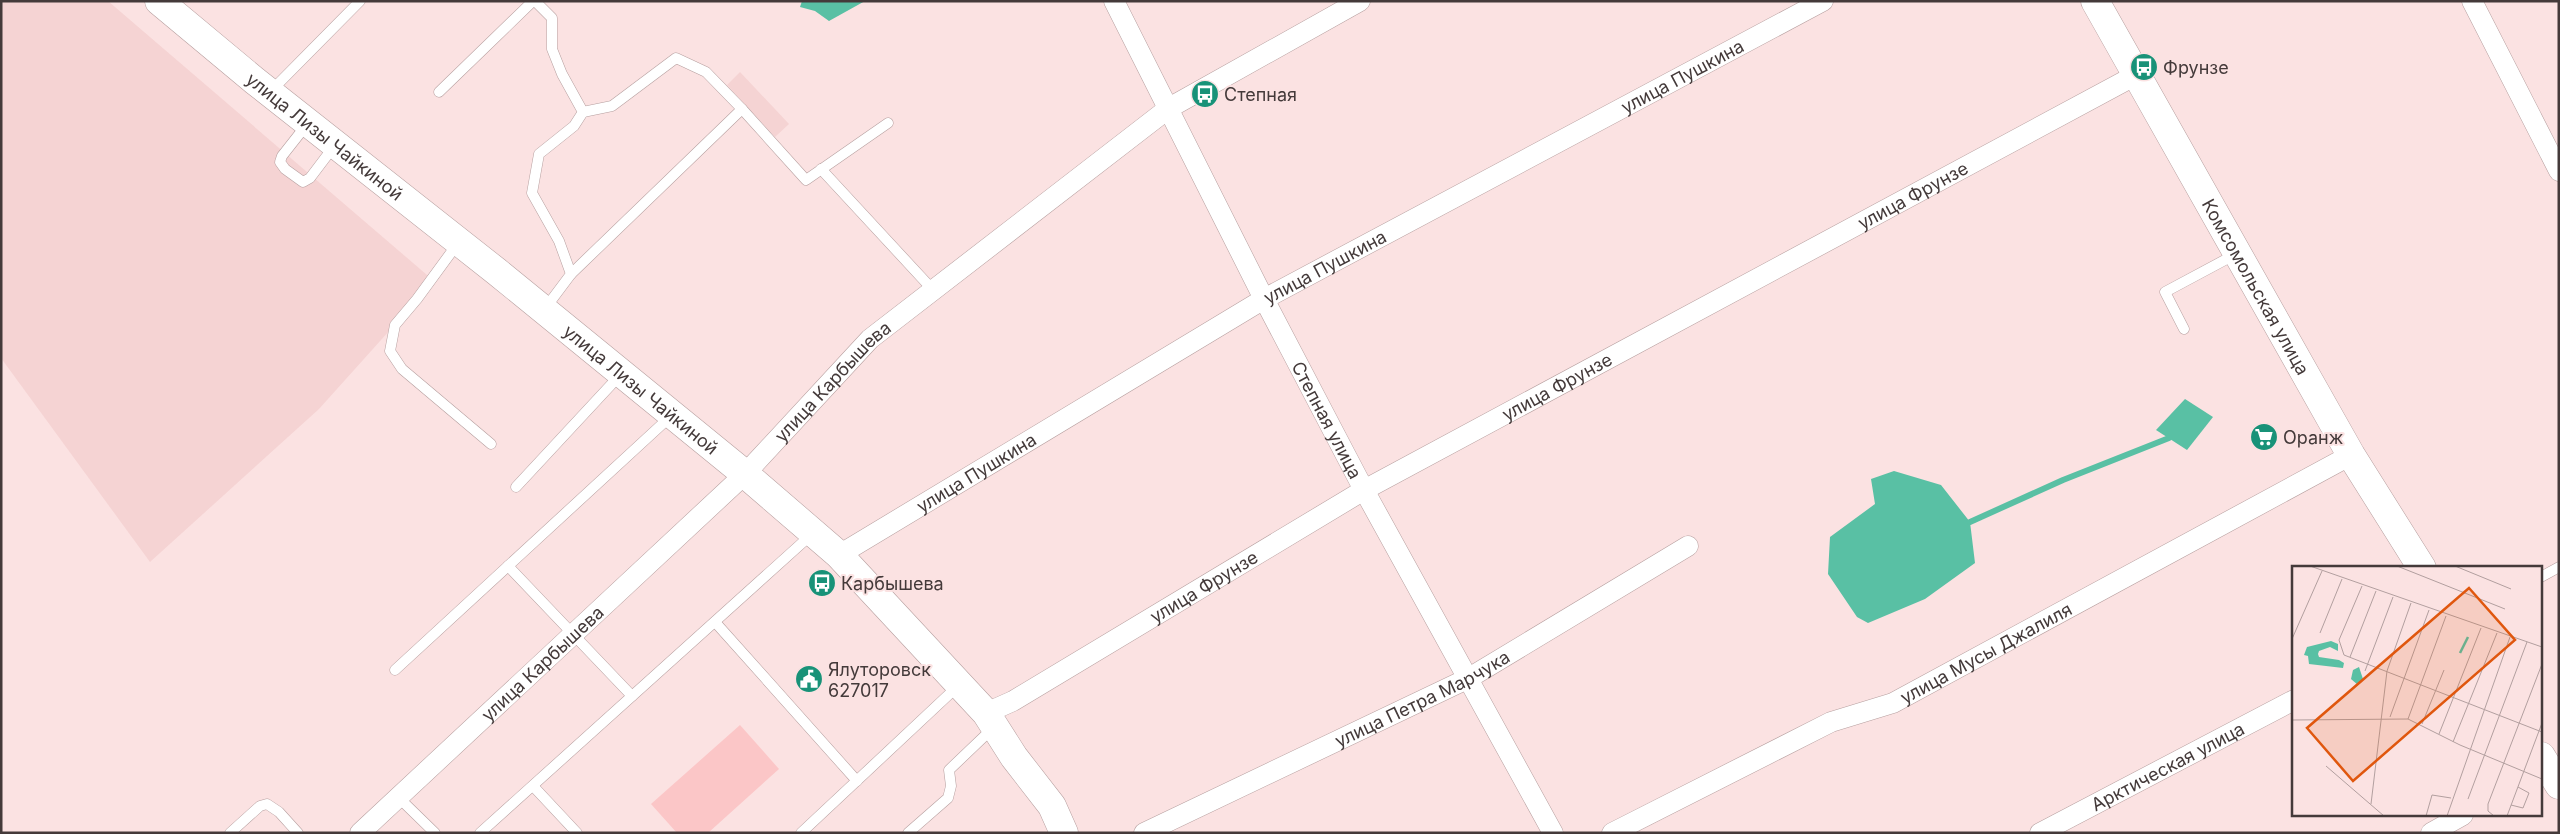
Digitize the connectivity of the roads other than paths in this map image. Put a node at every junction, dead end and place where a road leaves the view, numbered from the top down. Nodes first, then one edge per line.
1 (159, 1) edge
2 (360, 1) edge
3 (534, 1) edge
4 (1114, 1) edge
5 (1360, 1) edge
6 (1823, 1) edge
7 (2095, 1) edge
8 (2472, 1) edge
9 (2136, 75) junction
10 (439, 92) dead end
11 (269, 93) junction
12 (1168, 108) junction
13 (742, 109) junction
14 (583, 112) junction
15 (308, 123) junction
16 (888, 123) dead end
17 (335, 144) junction
18 (821, 169) junction
19 (2559, 171) edge
20 (459, 242) junction
21 (2236, 254) junction
22 (571, 274) junction
23 (933, 290) junction
24 (1264, 299) junction
25 (544, 310) junction
26 (2184, 329) dead end
27 (621, 373) junction
28 (672, 414) junction
29 (491, 444) dead end
30 (2351, 455) junction
31 (745, 474) junction
32 (516, 486) dead end
33 (1364, 490) junction
34 (814, 533) junction
35 (1688, 546) dead end
36 (840, 554) junction
37 (508, 566) junction
38 (2421, 566) edge
39 (2559, 567) edge
40 (2542, 576) edge
41 (715, 622) junction
42 (573, 634) junction
43 (395, 670) dead end
44 (1469, 678) junction
45 (959, 684) junction
46 (632, 696) junction
47 (2292, 701) edge
48 (990, 720) junction
49 (857, 781) junction
50 (533, 786) junction
51 (398, 797) junction
52 (2460, 816) edge
53 (366, 831) edge
54 (230, 833) edge
55 (298, 833) edge
56 (435, 833) edge
57 (480, 833) edge
58 (576, 833) edge
59 (801, 833) edge
60 (908, 833) edge
61 (1064, 833) edge
62 (1144, 833) edge
63 (1553, 833) edge
64 (1612, 833) edge
65 (2040, 833) edge
66 (2431, 833) edge

1 - 11 street, улица Лизы Чайкиной
2 - 11 lane
3 - 10 lane
3 - 14 lane
4 - 12 street, Степная улица
5 - 12 street, улица Карбышева
6 - 24 street, улица Пушкина
7 - 9 street, Комсомольская улица
8 - 19 street
9 - 21 street, Комсомольская улица
9 - 33 street, улица Фрунзе
11 - 15 street, улица Лизы Чайкиной
12 - 23 street, улица Карбышева
12 - 24 street, Степная улица
13 - 14 lane
13 - 18 lane
13 - 22 lane
14 - 22 lane
15 - 17 street, улица Лизы Чайкиной
15 - 17 lane
16 - 18 lane
17 - 20 street, улица Лизы Чайкиной
18 - 23 lane
20 - 25 street, улица Лизы Чайкиной
20 - 29 lane
21 - 26 lane
21 - 30 street, Комсомольская улица
22 - 25 lane
23 - 31 street, улица Карбышева
24 - 33 street, Степная улица
24 - 36 street, улица Пушкина
25 - 27 street, улица Лизы Чайкиной
27 - 28 street, улица Лизы Чайкиной
27 - 32 lane
28 - 31 street, улица Лизы Чайкиной
28 - 37 lane
30 - 38 street, Комсомольская улица
30 - 64 street, улица Мусы Джалиля
31 - 34 street, улица Лизы Чайкиной
31 - 42 street, улица Карбышева
33 - 44 street, Степная улица
33 - 48 street, улица Фрунзе
34 - 36 street, улица Лизы Чайкиной
34 - 41 lane
35 - 44 street, улица Петра Марчука
36 - 45 street, улица Лизы Чайкиной
37 - 42 lane
37 - 43 lane
39 - 40 lane
41 - 46 lane
41 - 49 lane
42 - 46 lane
42 - 51 street, улица Карбышева
44 - 62 street, улица Петра Марчука
44 - 63 street, Степная улица
45 - 48 street, улица Лизы Чайкиной
45 - 49 lane
46 - 50 lane
47 - 65 street, Арктическая улица
48 - 60 lane
48 - 61 street, улица Лизы Чайкиной
49 - 59 lane
50 - 57 lane
50 - 58 lane
51 - 53 street, улица Карбышева
51 - 56 lane
52 - 66 street
54 - 55 lane

